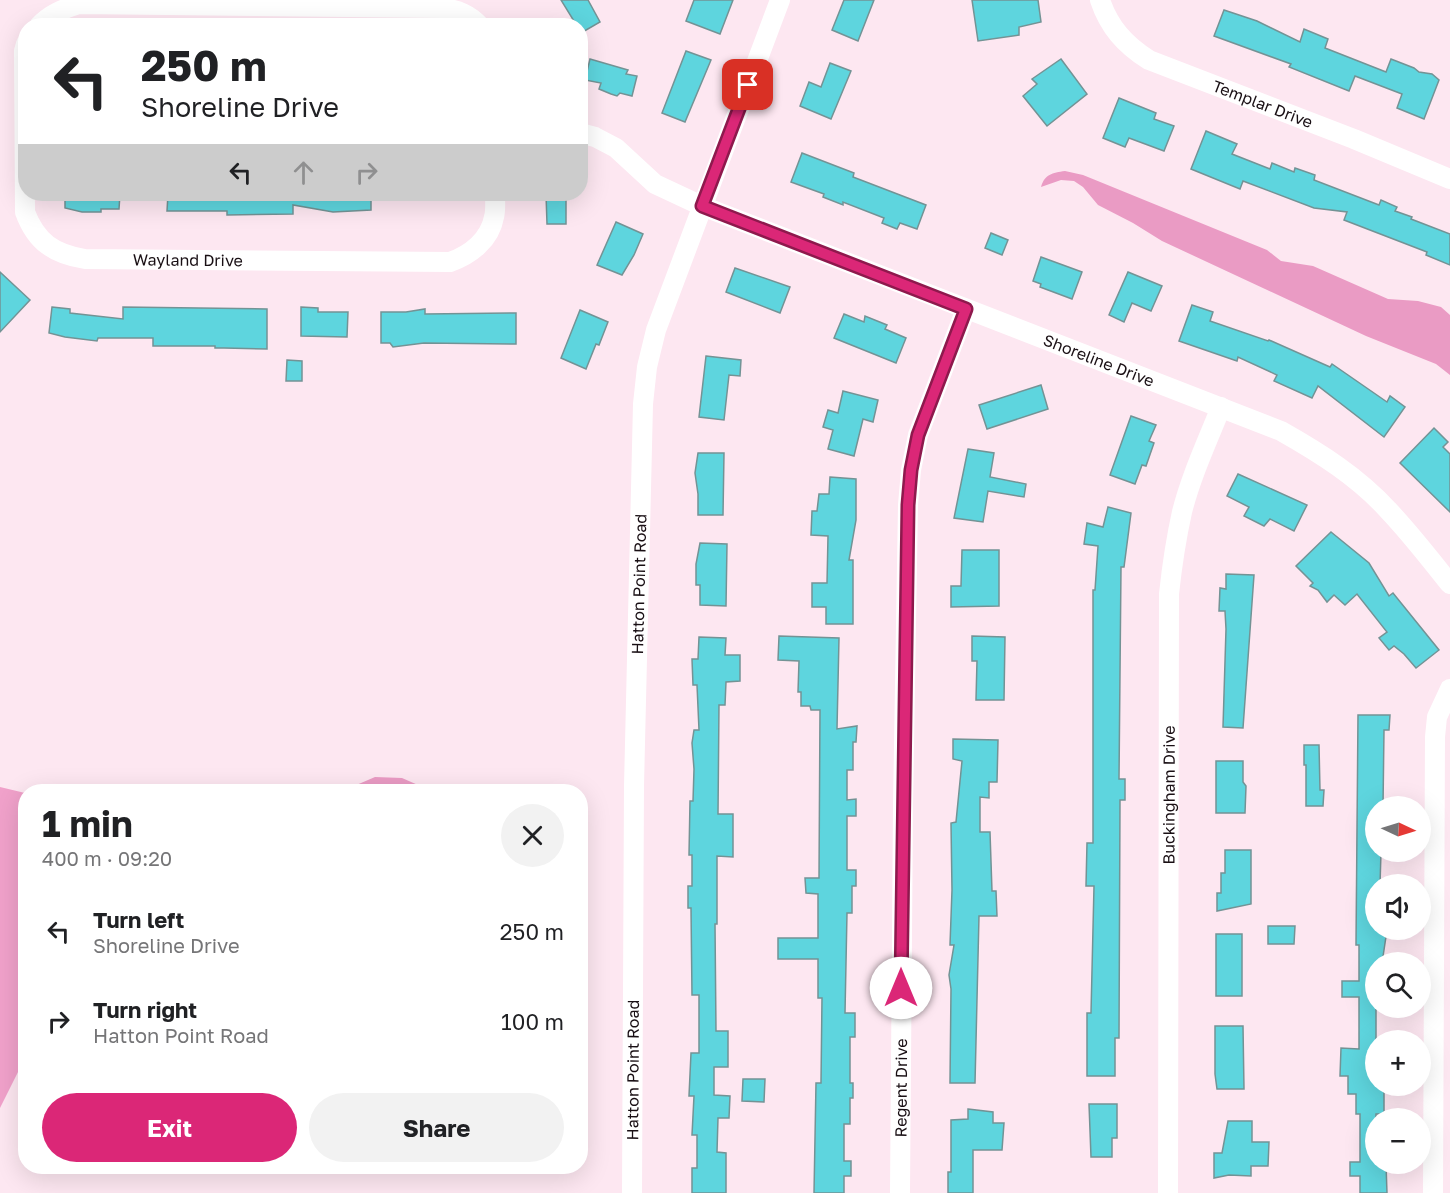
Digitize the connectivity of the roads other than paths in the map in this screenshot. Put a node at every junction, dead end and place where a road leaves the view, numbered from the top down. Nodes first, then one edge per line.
1 (780, 0) edge
2 (1100, 0) edge
3 (46, 18) edge
4 (473, 18) edge
5 (588, 135) edge
6 (1450, 179) edge
7 (25, 201) edge
8 (495, 201) edge
9 (702, 206) junction
10 (966, 309) junction
11 (1221, 407) junction
12 (1450, 584) edge
13 (1450, 689) edge
14 (1442, 1086) edge
15 (632, 1193) edge
16 (900, 1193) edge
17 (1168, 1193) edge
18 (1433, 1193) edge

1 - 9 street, Hatton Point Road
2 - 6 street, Templar Drive
3 - 4 street
5 - 9 street
7 - 8 street, Wayland Drive
9 - 10 street, Shoreline Drive
9 - 15 street, Hatton Point Road
10 - 11 street, Shoreline Drive
10 - 16 street, Regent Drive
11 - 12 street, Shoreline Drive
11 - 17 street, Buckingham Drive
13 - 14 street
14 - 18 street

